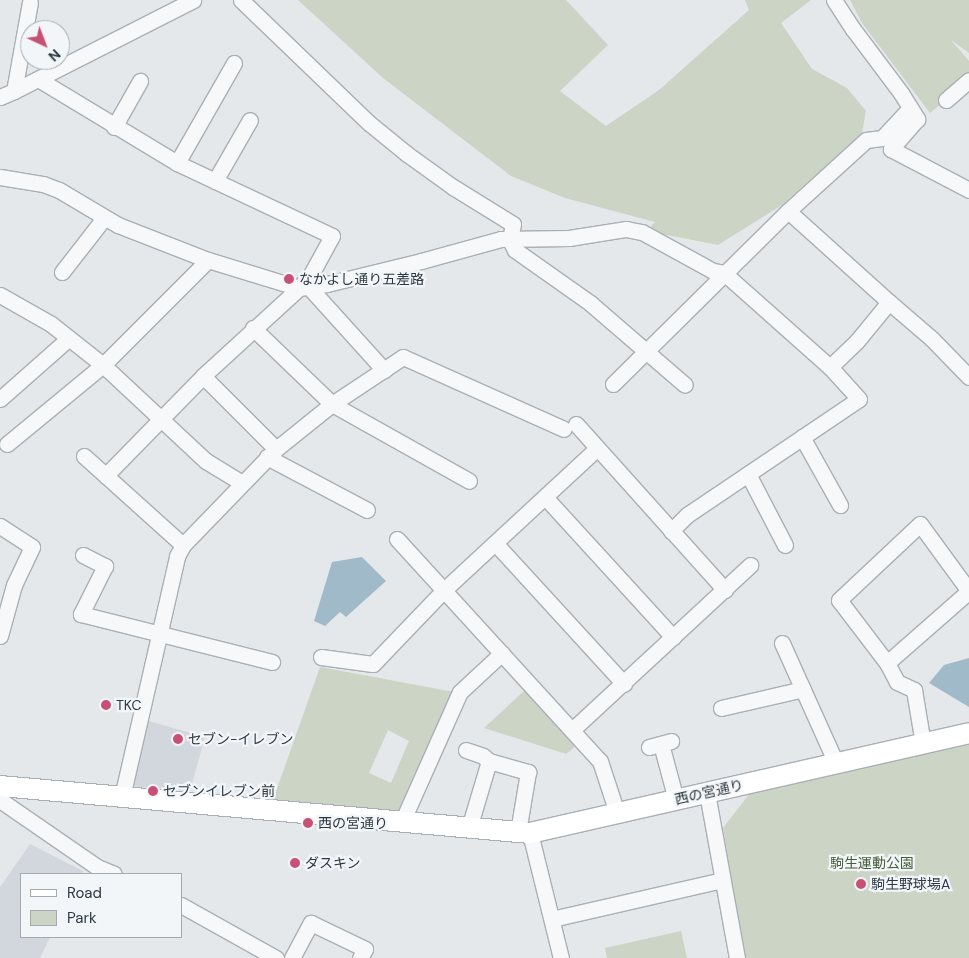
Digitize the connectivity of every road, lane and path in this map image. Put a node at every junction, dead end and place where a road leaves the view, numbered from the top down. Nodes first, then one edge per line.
1 (193, 0) edge
2 (241, 0) edge
3 (834, 0) edge
4 (30, 2) dead end
5 (234, 62) dead end
6 (38, 79) junction
7 (969, 80) edge
8 (140, 81) dead end
9 (7, 94) edge
10 (946, 100) dead end
11 (250, 120) dead end
12 (114, 127) junction
13 (887, 143) junction
14 (177, 163) junction
15 (0, 177) edge
16 (215, 181) junction
17 (969, 190) edge
18 (788, 211) junction
19 (104, 218) junction
20 (510, 240) junction
21 (208, 260) junction
22 (62, 272) dead end
23 (724, 273) junction
24 (304, 288) junction
25 (0, 295) edge
26 (889, 302) junction
27 (253, 328) junction
28 (69, 338) junction
29 (646, 352) junction
30 (103, 365) junction
31 (830, 367) junction
32 (384, 370) junction
33 (968, 375) edge
34 (204, 376) junction
35 (613, 384) dead end
36 (685, 385) dead end
37 (0, 400) edge
38 (332, 404) junction
39 (162, 419) junction
40 (802, 437) junction
41 (7, 444) dead end
42 (596, 449) junction
43 (272, 453) junction
44 (84, 456) dead end
45 (748, 474) junction
46 (106, 475) junction
47 (469, 481) dead end
48 (242, 483) junction
49 (545, 497) junction
50 (840, 505) dead end
51 (367, 510) dead end
52 (0, 526) edge
53 (671, 531) junction
54 (397, 539) dead end
55 (495, 543) junction
56 (785, 545) dead end
57 (183, 546) junction
58 (83, 555) dead end
59 (750, 565) dead end
60 (444, 590) junction
61 (724, 590) junction
62 (159, 635) junction
63 (0, 636) edge
64 (673, 637) junction
65 (782, 644) dead end
66 (502, 653) junction
67 (321, 657) dead end
68 (272, 662) dead end
69 (887, 663) junction
70 (624, 684) junction
71 (803, 689) junction
72 (721, 708) dead end
73 (572, 730) junction
74 (969, 733) edge
75 (660, 744) dead end
76 (923, 744) junction
77 (466, 750) dead end
78 (489, 761) junction
79 (836, 763) junction
80 (0, 786) edge
81 (707, 793) junction
82 (122, 797) junction
83 (0, 800) edge
84 (676, 800) junction
85 (618, 813) junction
86 (402, 822) junction
87 (469, 828) junction
88 (524, 832) junction
89 (112, 873) edge
90 (722, 880) junction
91 (182, 906) edge
92 (552, 919) junction
93 (276, 958) edge
94 (292, 958) edge
95 (360, 958) edge
96 (561, 958) edge
97 (736, 958) edge

1 - 6 street
2 - 20 street
3 - 13 street
4 - 9 street
5 - 14 street
6 - 9 street
6 - 12 street
7 - 10 street
8 - 12 street
11 - 16 street
12 - 14 street
13 - 17 street
13 - 18 street
14 - 16 street
15 - 19 street
16 - 24 street
18 - 23 street
18 - 26 street
19 - 21 street
19 - 22 street
20 - 23 street
20 - 24 street
20 - 29 street
21 - 24 street
21 - 30 street
23 - 29 street
23 - 31 street
24 - 27 street
24 - 32 street
25 - 28 street
26 - 31 street
26 - 33 street
27 - 34 street
27 - 38 street
28 - 30 street
28 - 37 street
29 - 35 street
29 - 36 street
30 - 39 street
30 - 41 street
31 - 40 street
32 - 38 street
32 - 42 street
34 - 39 street
34 - 43 street
38 - 43 street
38 - 47 street
39 - 46 street
39 - 48 street
40 - 45 street
40 - 50 street
42 - 49 street
42 - 53 street
43 - 48 street
43 - 51 street
44 - 46 street
45 - 53 street
45 - 56 street
46 - 57 street
48 - 57 street
49 - 55 street
49 - 64 street
52 - 63 street
53 - 61 street
54 - 60 street
55 - 60 street
55 - 70 street
57 - 62 street
58 - 62 street
59 - 61 street
60 - 66 street
60 - 67 street
61 - 64 street
62 - 68 street
62 - 82 street
64 - 70 street
65 - 71 street
66 - 73 street
66 - 86 street
69 - 69 street
69 - 76 street
70 - 73 street
71 - 72 street
71 - 79 street
73 - 85 street
74 - 76 street, 西の宮通り
75 - 84 street
76 - 79 street, 西の宮通り
77 - 78 street
78 - 87 street
78 - 88 street
79 - 81 street, 西の宮通り
80 - 82 street, 西の宮通り
81 - 84 street, 西の宮通り
81 - 90 street
82 - 86 street, 西の宮通り
83 - 89 street
84 - 85 street, 西の宮通り
85 - 88 street, 西の宮通り
86 - 87 street, 西の宮通り
87 - 88 street, 西の宮通り
88 - 92 street
90 - 92 street
90 - 97 street
91 - 93 street
92 - 96 street
94 - 95 street

